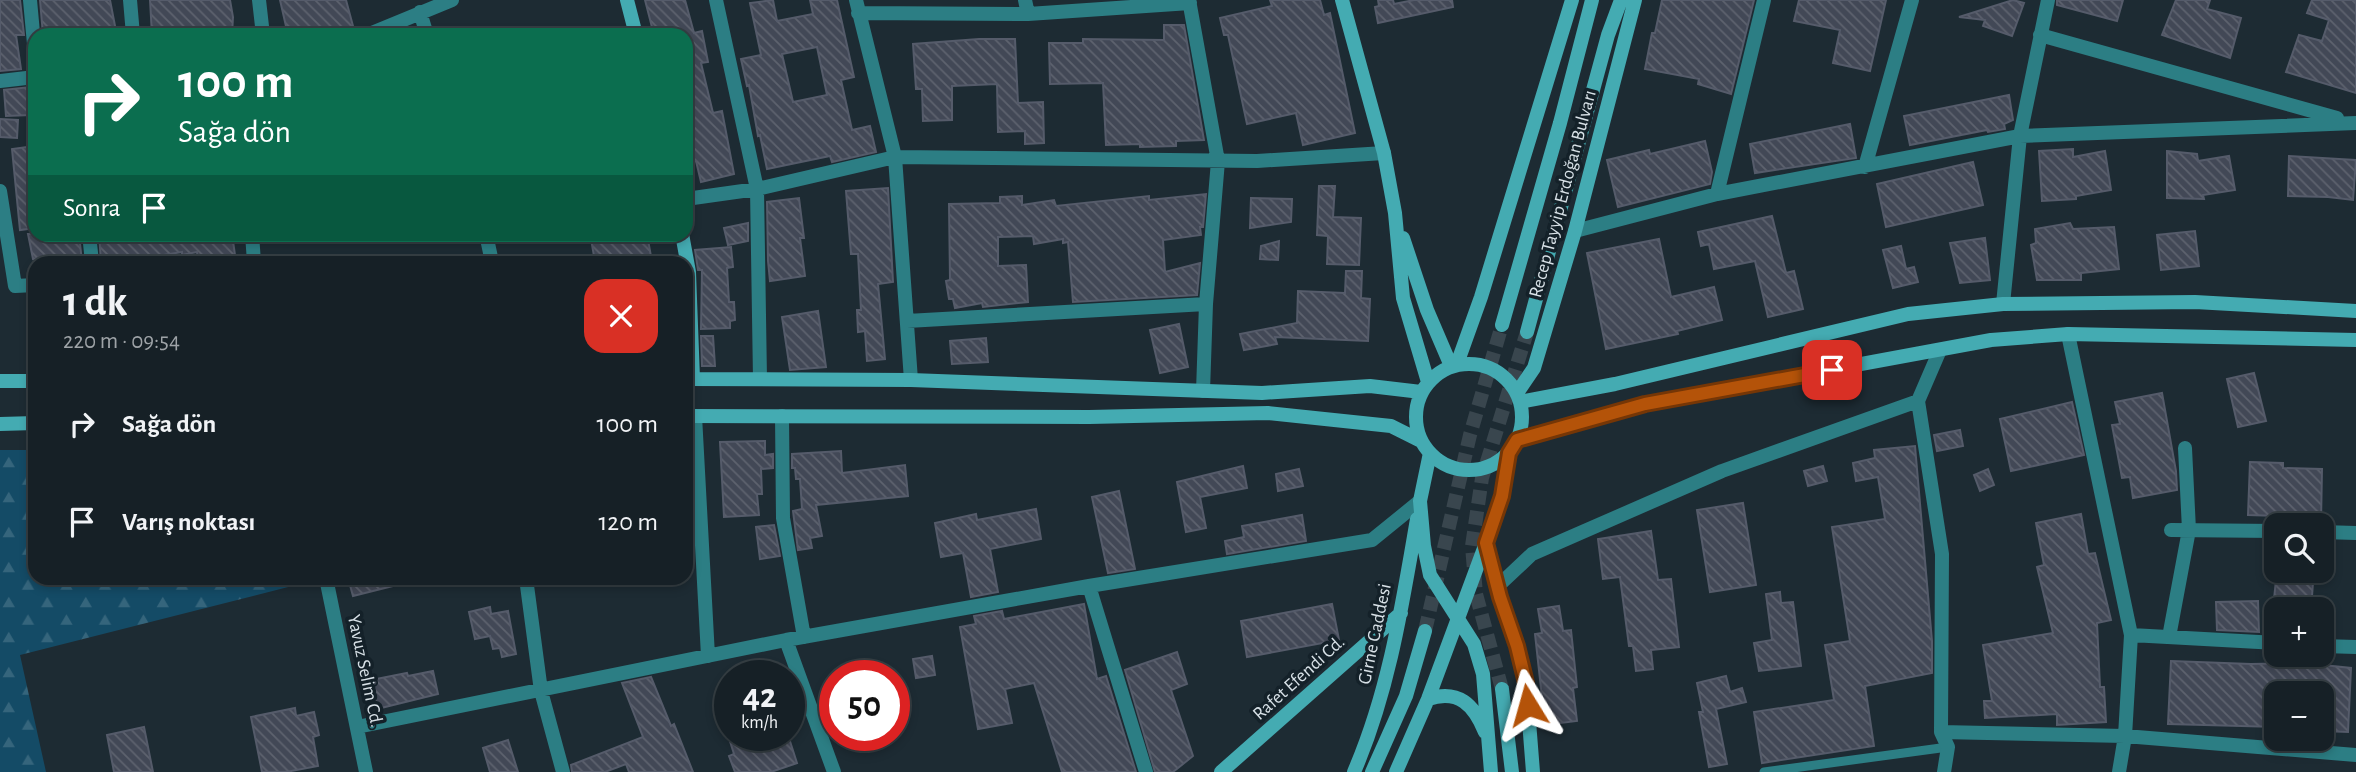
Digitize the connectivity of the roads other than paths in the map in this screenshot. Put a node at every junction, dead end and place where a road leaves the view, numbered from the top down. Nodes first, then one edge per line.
1 (30, 0) edge
2 (130, 0) edge
3 (259, 0) edge
4 (452, 0) edge
5 (627, 0) edge
6 (716, 0) edge
7 (1342, 0) edge
8 (1572, 0) edge
9 (1592, 0) edge
10 (1621, 0) edge
11 (1635, 0) edge
12 (1764, 0) edge
13 (1912, 0) edge
14 (2048, 0) edge
15 (1190, 2) edge
16 (857, 7) edge
17 (1026, 7) edge
18 (420, 12) junction
19 (33, 28) edge
20 (132, 28) edge
21 (262, 28) edge
22 (383, 28) edge
23 (425, 28) edge
24 (634, 28) edge
25 (2040, 35) junction
26 (28, 78) edge
27 (0, 81) edge
28 (2354, 123) edge
29 (2020, 136) junction
30 (1384, 153) junction
31 (895, 157) junction
32 (1218, 161) junction
33 (1865, 167) junction
34 (757, 189) junction
35 (0, 191) edge
36 (1717, 194) junction
37 (693, 198) edge
38 (1395, 213) junction
39 (1575, 231) junction
40 (28, 285) edge
41 (2003, 303) junction
42 (1206, 304) junction
43 (2356, 311) edge
44 (907, 321) junction
45 (1502, 325) tunnel mouth
46 (1527, 332) tunnel mouth
47 (2068, 334) junction
48 (2356, 341) edge
49 (1940, 350) junction
50 (1454, 365) junction
51 (693, 379) edge
52 (760, 379) junction
53 (911, 380) junction
54 (0, 381) edge
55 (28, 382) edge
56 (1425, 387) junction
57 (1203, 391) junction
58 (1519, 398) junction
59 (1918, 401) junction
60 (693, 416) edge
61 (782, 416) junction
62 (28, 423) edge
63 (0, 424) edge
64 (693, 444) edge
65 (1513, 446) junction
66 (1426, 447) junction
67 (2185, 448) dead end
68 (1420, 501) junction
69 (2171, 530) dead end
70 (2189, 530) junction
71 (2264, 531) edge
72 (2334, 532) edge
73 (2356, 533) edge
74 (1486, 543) junction
75 (327, 585) edge
76 (527, 585) edge
77 (1089, 586) junction
78 (1498, 586) junction
79 (1401, 613) junction
80 (1458, 616) junction
81 (1425, 631) tunnel mouth
82 (2131, 635) junction
83 (804, 637) junction
84 (2169, 637) junction
85 (786, 640) junction
86 (2264, 642) edge
87 (2334, 647) edge
88 (2356, 648) edge
89 (708, 656) junction
90 (1502, 689) tunnel mouth
91 (541, 691) junction
92 (1428, 699) junction
93 (357, 727) junction
94 (1941, 732) junction
95 (2125, 736) junction
96 (1488, 739) junction
97 (1948, 747) junction
98 (2356, 755) edge
99 (361, 771) edge
100 (562, 772) edge
101 (834, 772) edge
102 (1146, 772) edge
103 (1221, 772) edge
104 (1354, 772) edge
105 (1372, 772) edge
106 (1396, 772) edge
107 (1491, 772) edge
108 (1512, 772) edge
109 (1533, 772) edge
110 (1764, 772) edge
111 (1944, 772) edge
112 (2119, 772) edge

1 - 19 street
2 - 20 street
3 - 21 street
4 - 18 street
5 - 24 main road
6 - 34 street
7 - 30 main road
8 - 50 main road
9 - 45 main road
10 - 46 main road
11 - 39 main road, Recep Tayyip Erdoğan Bulvarı
12 - 36 street
13 - 33 street
14 - 25 street
15 - 17 street
15 - 32 street
16 - 17 street
16 - 31 street
18 - 22 street
18 - 23 street
25 - 28 street
25 - 29 street
26 - 27 street
28 - 29 street
29 - 33 street
29 - 41 street
30 - 32 street
30 - 38 main road
31 - 32 street
31 - 34 street
31 - 44 street
32 - 42 street
33 - 36 street
34 - 37 street
34 - 52 street
35 - 40 street
36 - 39 street
38 - 50 main road
38 - 56 main road
39 - 58 main road, Recep Tayyip Erdoğan Bulvarı
41 - 43 main road
41 - 58 main road
42 - 44 street
42 - 57 street
44 - 53 street
47 - 48 main road
47 - 49 main road
47 - 82 street
49 - 59 street
49 - 65 main road
50 - 56 main road
50 - 58 main road
51 - 52 main road
52 - 53 main road
53 - 57 main road
54 - 55 main road
56 - 57 main road
56 - 66 main road
58 - 65 main road
59 - 78 street
59 - 94 street
60 - 61 main road
61 - 66 main road
61 - 83 street
62 - 63 main road
64 - 89 street
65 - 66 main road
65 - 74 main road
66 - 68 main road
67 - 70 street
68 - 77 street
68 - 79 main road, Girne Caddesi
68 - 80 main road
69 - 70 street
70 - 71 street
70 - 84 street
72 - 73 street
74 - 78 main road
74 - 80 main road
75 - 93 street, Yavuz Selim Cd.
76 - 91 street
77 - 83 street
77 - 102 street
78 - 109 main road
79 - 103 main road, Rafet Efendi Cd.
79 - 104 main road, Girne Caddesi
80 - 92 main road
80 - 96 main road
81 - 105 main road
82 - 84 street
82 - 95 street
83 - 85 street
84 - 86 street
85 - 89 street
85 - 101 street
87 - 88 street
89 - 91 street
90 - 108 main road
91 - 93 street
91 - 100 street
92 - 96 main road
92 - 106 main road
93 - 99 street, Yavuz Selim Cd.
94 - 95 street
94 - 97 street
95 - 98 street
95 - 112 street
96 - 107 main road
97 - 110 lane
97 - 111 street

